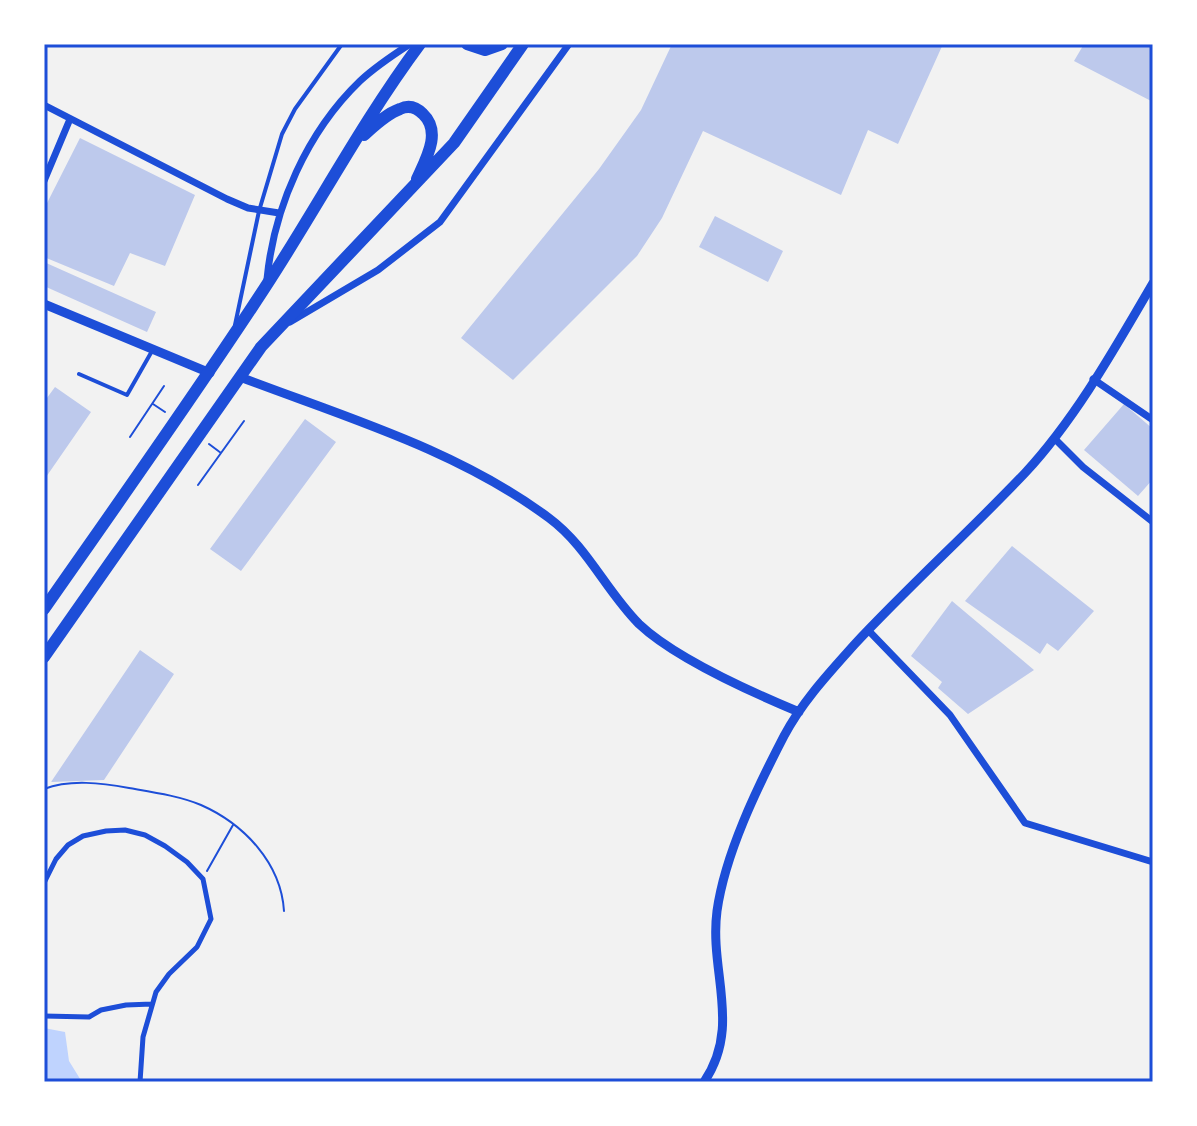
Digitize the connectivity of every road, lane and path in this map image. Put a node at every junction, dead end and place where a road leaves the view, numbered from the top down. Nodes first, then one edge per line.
1 (342, 44) edge
2 (410, 44) edge
3 (420, 44) edge
4 (467, 44) edge
5 (502, 44) edge
6 (523, 44) edge
7 (569, 44) edge
8 (44, 105) edge
9 (70, 119) junction
10 (350, 147) junction
11 (44, 181) edge
12 (413, 189) junction
13 (259, 211) junction
14 (279, 213) junction
15 (1153, 283) edge
16 (266, 286) junction
17 (44, 304) edge
18 (277, 329) junction
19 (233, 336) junction
20 (153, 349) junction
21 (210, 373) junction
22 (79, 374) dead end
23 (240, 377) junction
24 (1093, 379) junction
25 (164, 386) dead end
26 (153, 404) junction
27 (164, 412) dead end
28 (1153, 420) edge
29 (244, 421) dead end
30 (130, 437) dead end
31 (1055, 439) junction
32 (210, 444) dead end
33 (221, 453) junction
34 (198, 485) dead end
35 (1153, 522) edge
36 (44, 609) edge
37 (868, 630) junction
38 (44, 657) edge
39 (799, 712) junction
40 (44, 789) edge
41 (233, 825) junction
42 (1153, 862) edge
43 (203, 879) junction
44 (44, 883) edge
45 (284, 911) dead end
46 (153, 1004) junction
47 (44, 1016) edge
48 (140, 1082) edge
49 (704, 1082) edge

1 - 13 lane
2 - 14 street
3 - 10 highway
4 - 5 highway
6 - 12 highway
7 - 18 street
8 - 9 street
9 - 11 street
9 - 13 street
10 - 12 highway
10 - 16 highway
12 - 18 highway
13 - 14 street
13 - 19 lane
14 - 16 street
15 - 24 street
16 - 19 highway
17 - 20 street
18 - 23 highway
19 - 21 highway
20 - 21 street
20 - 22 lane
21 - 36 highway
23 - 38 highway
23 - 39 street
24 - 28 street
24 - 31 street
25 - 26 path
26 - 27 path
26 - 30 path
29 - 33 path
31 - 35 street
31 - 37 street
32 - 33 path
33 - 34 path
37 - 39 street
37 - 42 street
39 - 49 street
40 - 41 path
41 - 43 path
41 - 45 path
43 - 44 street
43 - 46 street
46 - 47 street
46 - 48 street

